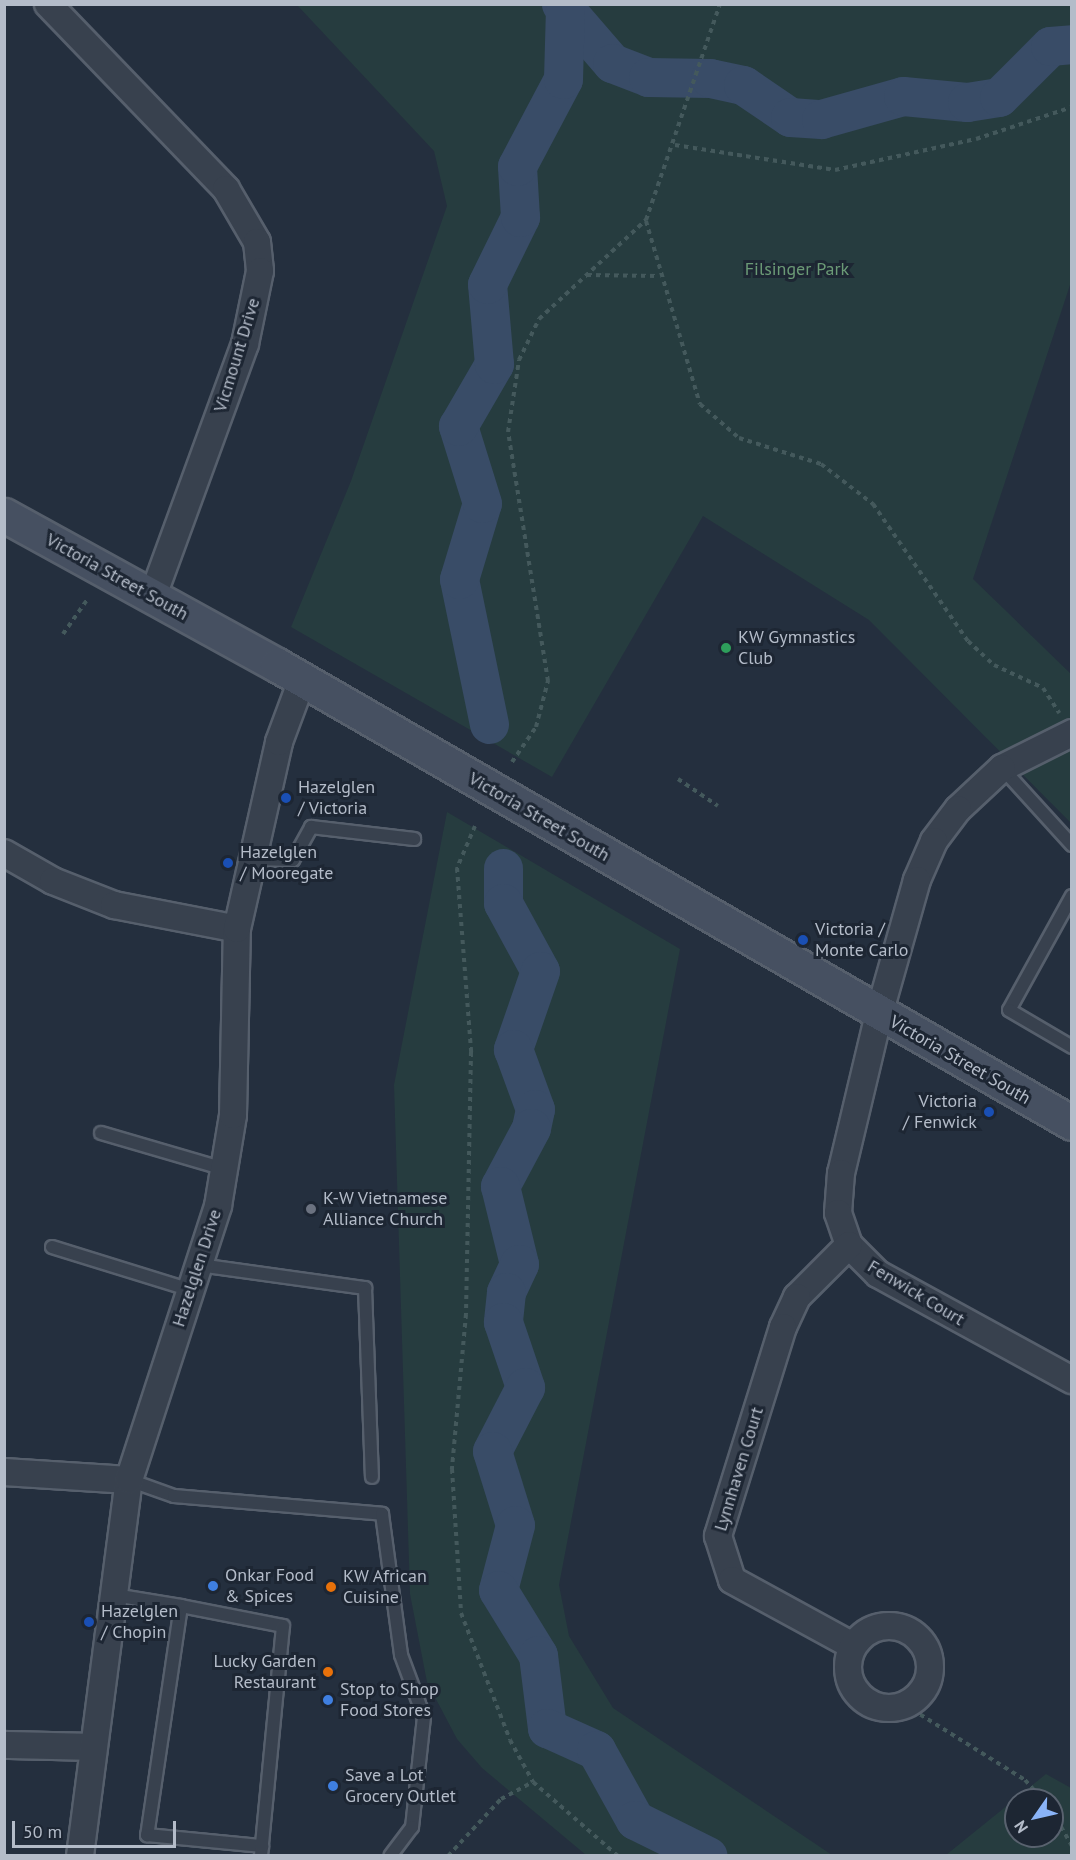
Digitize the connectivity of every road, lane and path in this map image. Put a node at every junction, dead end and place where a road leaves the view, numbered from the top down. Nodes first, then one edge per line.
1 (48, 4) edge
2 (720, 4) edge
3 (1071, 108) edge
4 (675, 145) junction
5 (646, 220) junction
6 (586, 275) junction
7 (658, 276) junction
8 (4, 515) edge
9 (153, 595) junction
10 (87, 600) dead end
11 (63, 634) dead end
12 (302, 680) junction
13 (1057, 710) dead end
14 (1071, 733) edge
15 (512, 762) dead end
16 (1002, 768) junction
17 (678, 779) dead end
18 (718, 806) dead end
19 (475, 826) dead end
20 (414, 839) dead end
21 (1071, 844) edge
22 (4, 853) edge
23 (253, 859) junction
24 (1071, 896) edge
25 (237, 929) junction
26 (879, 1014) junction
27 (1071, 1047) edge
28 (1071, 1123) edge
29 (100, 1133) dead end
30 (224, 1169) junction
31 (849, 1245) junction
32 (52, 1246) dead end
33 (199, 1265) junction
34 (190, 1290) junction
35 (1071, 1380) edge
36 (4, 1472) edge
37 (372, 1477) dead end
38 (129, 1480) junction
39 (114, 1595) junction
40 (181, 1606) junction
41 (854, 1646) junction
42 (905, 1704) junction
43 (4, 1745) edge
44 (93, 1747) junction
45 (533, 1782) junction
46 (1032, 1788) edge
47 (262, 1851) edge
48 (80, 1856) edge
49 (390, 1856) edge
50 (448, 1856) edge
51 (618, 1856) edge

1 - 9 street, Vicmount Drive
2 - 4 path
3 - 4 path
4 - 5 path
5 - 6 path
5 - 7 path
6 - 7 path
6 - 15 path
7 - 13 path
8 - 9 main road, Victoria Street South
9 - 12 main road, Victoria Street South
10 - 11 path
12 - 23 street, Hazelglen Drive
12 - 26 main road, Victoria Street South
14 - 16 street, Fenwick Court
16 - 21 lane
16 - 26 street, Fenwick Court
17 - 18 path
19 - 45 path
20 - 23 lane
22 - 25 street
23 - 25 street, Hazelglen Drive
24 - 27 lane
25 - 30 street, Hazelglen Drive
26 - 28 main road, Victoria Street South
26 - 31 street, Fenwick Court
29 - 30 lane
30 - 33 street, Hazelglen Drive
31 - 35 street, Fenwick Court
31 - 41 street, Lynnhaven Court
32 - 34 lane
33 - 34 street, Hazelglen Drive
33 - 37 lane
34 - 38 street, Hazelglen Drive
36 - 38 street
38 - 39 street, Hazelglen Drive
38 - 49 lane
39 - 40 lane
39 - 44 street, Hazelglen Drive
40 - 47 lane
40 - 47 lane
41 - 42 street
41 - 42 street
42 - 46 path
43 - 44 street
44 - 48 street, Hazelglen Drive
45 - 50 path
45 - 51 path

